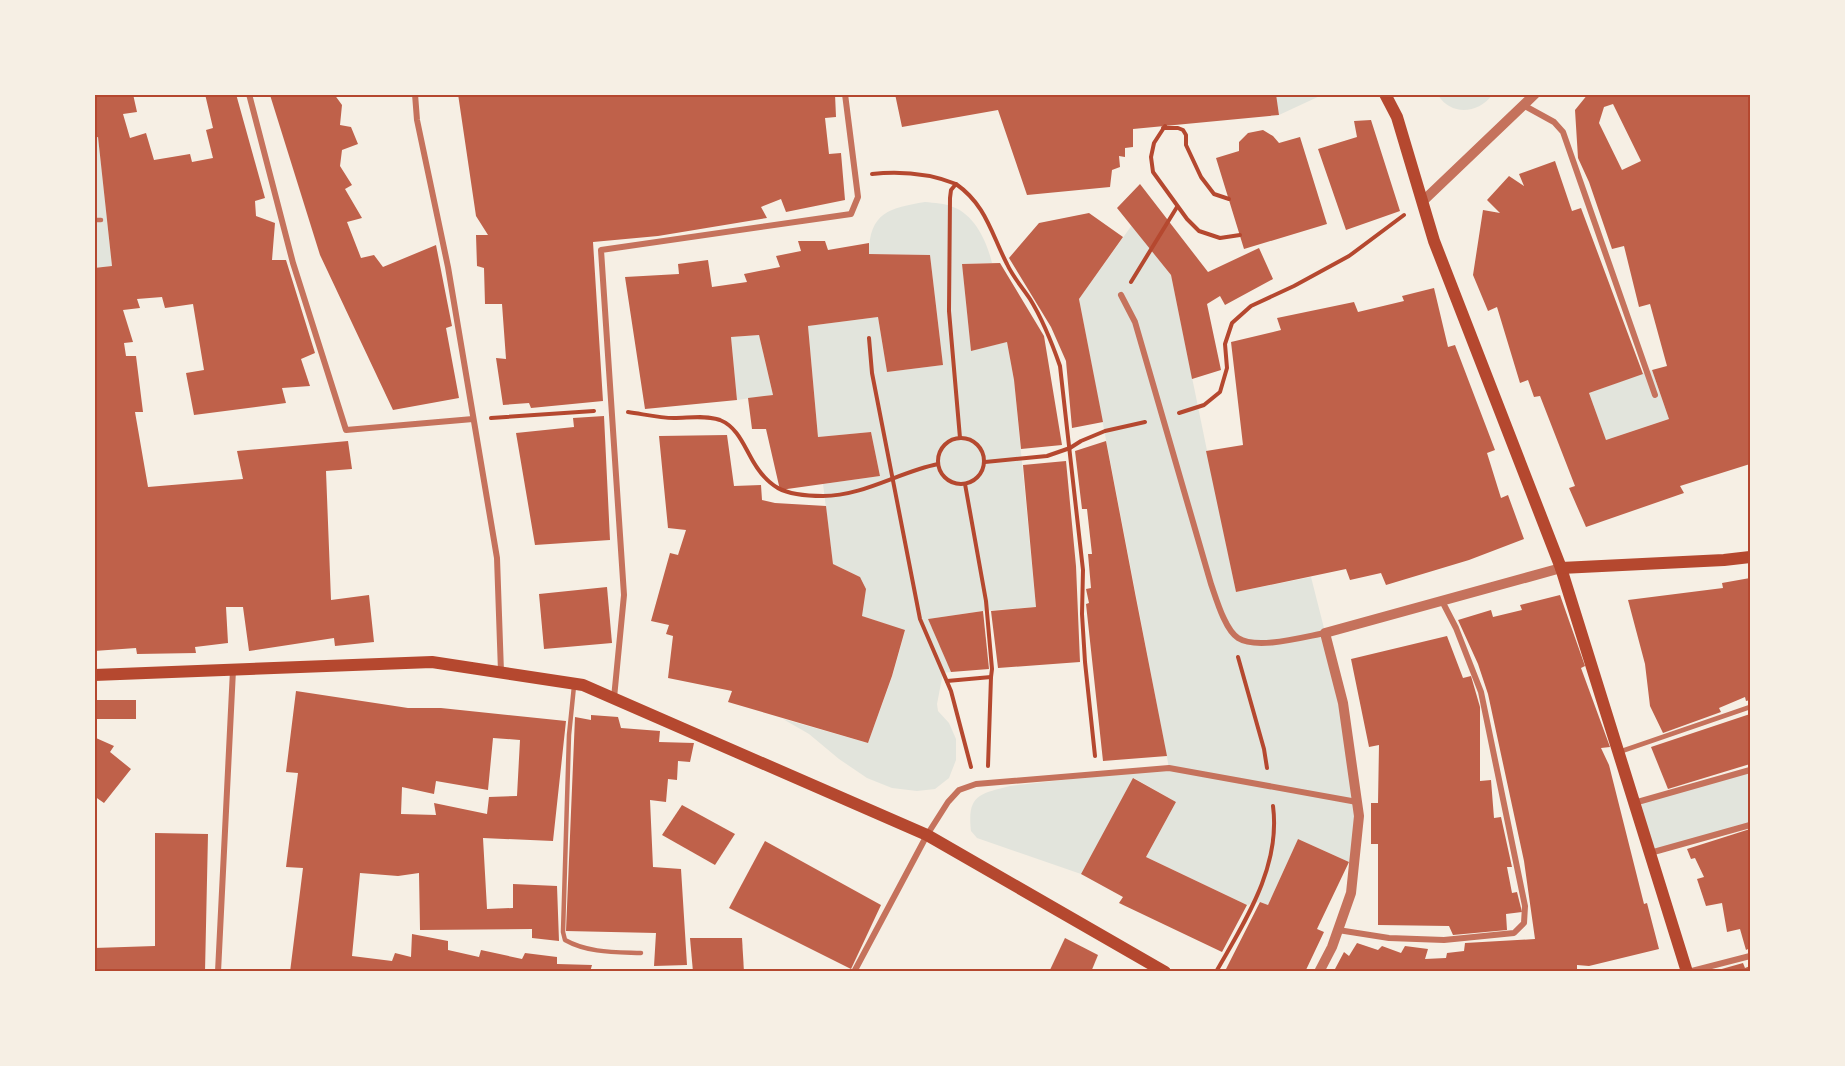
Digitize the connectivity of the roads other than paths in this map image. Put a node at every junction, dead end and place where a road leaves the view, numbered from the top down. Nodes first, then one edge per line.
1 (249, 94) edge
2 (416, 94) edge
3 (845, 94) edge
4 (1385, 94) edge
5 (1535, 94) edge
6 (1523, 105) junction
7 (1423, 201) junction
8 (94, 220) edge
9 (101, 220) dead end
10 (1122, 295) road end
11 (1655, 395) dead end
12 (473, 419) junction
13 (1750, 557) edge
14 (1561, 568) junction
15 (1442, 601) junction
16 (1325, 633) junction
17 (233, 669) junction
18 (501, 672) junction
19 (94, 675) edge
20 (574, 684) junction
21 (614, 699) junction
22 (1750, 707) edge
23 (1619, 752) junction
24 (1750, 770) edge
25 (1357, 802) junction
26 (1634, 802) junction
27 (1750, 825) edge
28 (927, 835) junction
29 (1650, 853) junction
30 (1338, 930) junction
31 (641, 953) dead end
32 (1750, 956) edge
33 (219, 972) edge
34 (854, 972) edge
35 (1165, 972) edge
36 (1319, 972) edge
37 (1688, 972) edge

1 - 12 street
2 - 12 street
3 - 21 street
4 - 7 main road
5 - 6 street
6 - 7 street
6 - 11 street
7 - 14 main road
8 - 9 lane
10 - 16 street
12 - 18 street
13 - 14 main road
14 - 15 street
14 - 23 main road
15 - 16 street
15 - 30 street
16 - 25 street
17 - 18 main road
17 - 19 main road
17 - 33 street
18 - 20 main road
20 - 21 main road
20 - 31 lane
21 - 28 main road
22 - 23 lane
23 - 26 main road
24 - 26 street
25 - 28 street
25 - 30 street
26 - 29 main road
27 - 29 street
28 - 34 street
28 - 35 main road
29 - 37 main road
30 - 36 street
32 - 37 street

